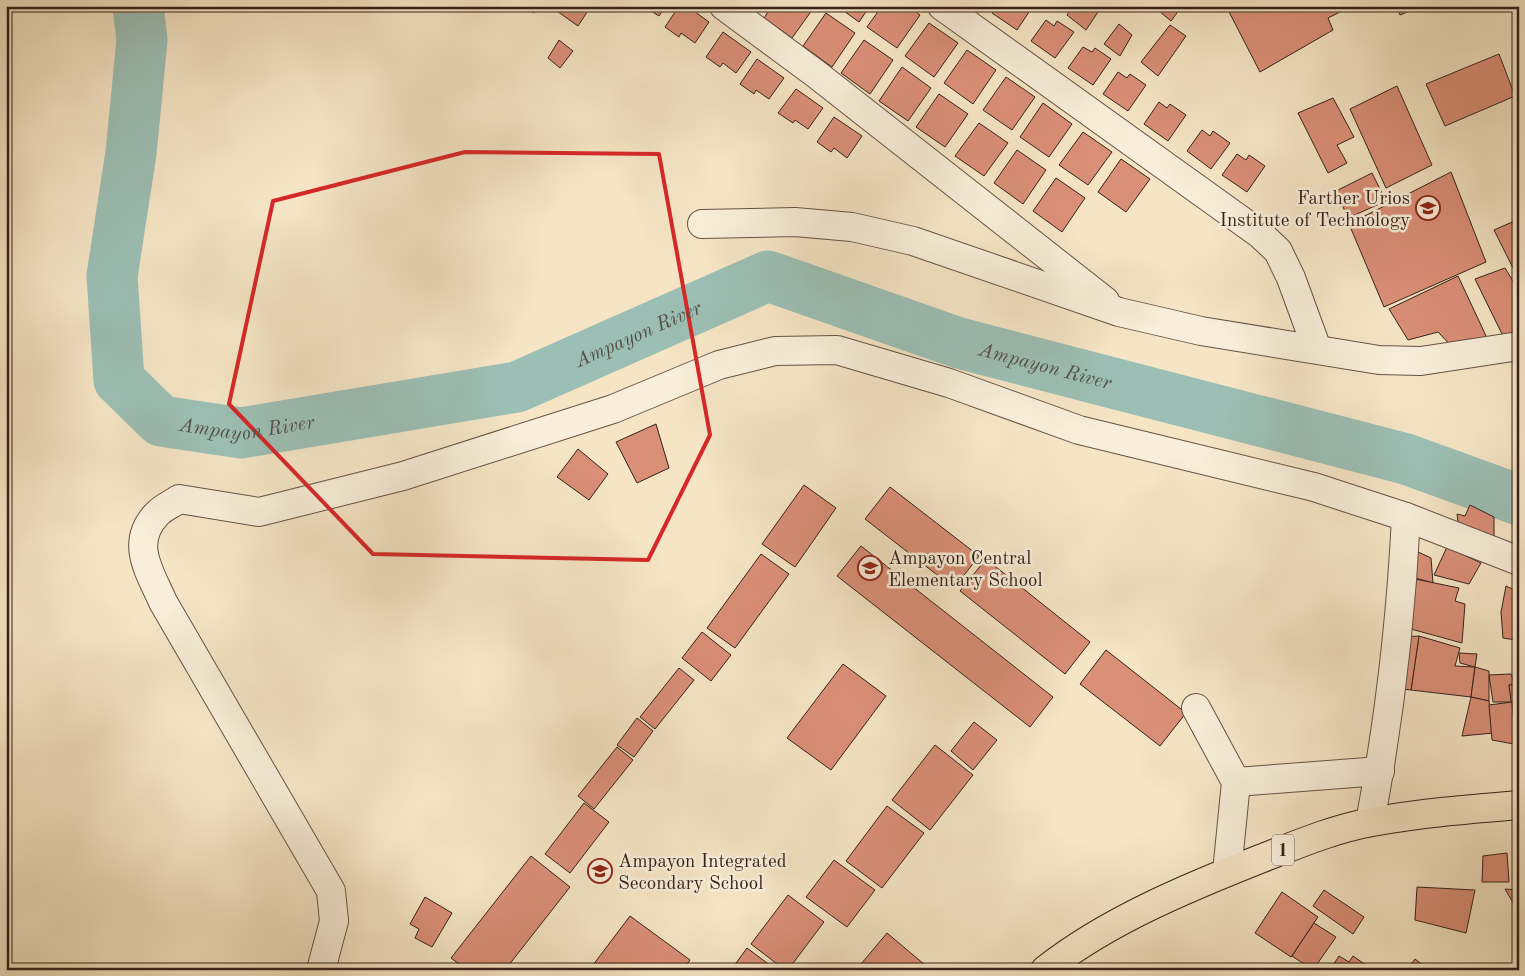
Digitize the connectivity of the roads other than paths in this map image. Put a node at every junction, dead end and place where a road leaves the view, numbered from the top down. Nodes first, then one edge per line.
1 (724, 6) edge
2 (942, 6) edge
3 (702, 224) dead end
4 (1119, 312) junction
5 (1519, 346) edge
6 (1317, 349) junction
7 (1406, 517) junction
8 (1519, 561) edge
9 (1196, 708) dead end
10 (1380, 771) junction
11 (1236, 782) junction
12 (1519, 805) edge
13 (1370, 822) junction
14 (1227, 872) junction
15 (321, 970) edge
16 (1045, 970) edge

1 - 4 street
2 - 6 street
3 - 4 street
4 - 6 street
5 - 6 street
7 - 8 street
7 - 10 street
7 - 15 street
9 - 11 street
10 - 11 street
10 - 13 street
11 - 14 street
12 - 13 highway, 1
13 - 14 highway, 1
14 - 16 highway, 1

